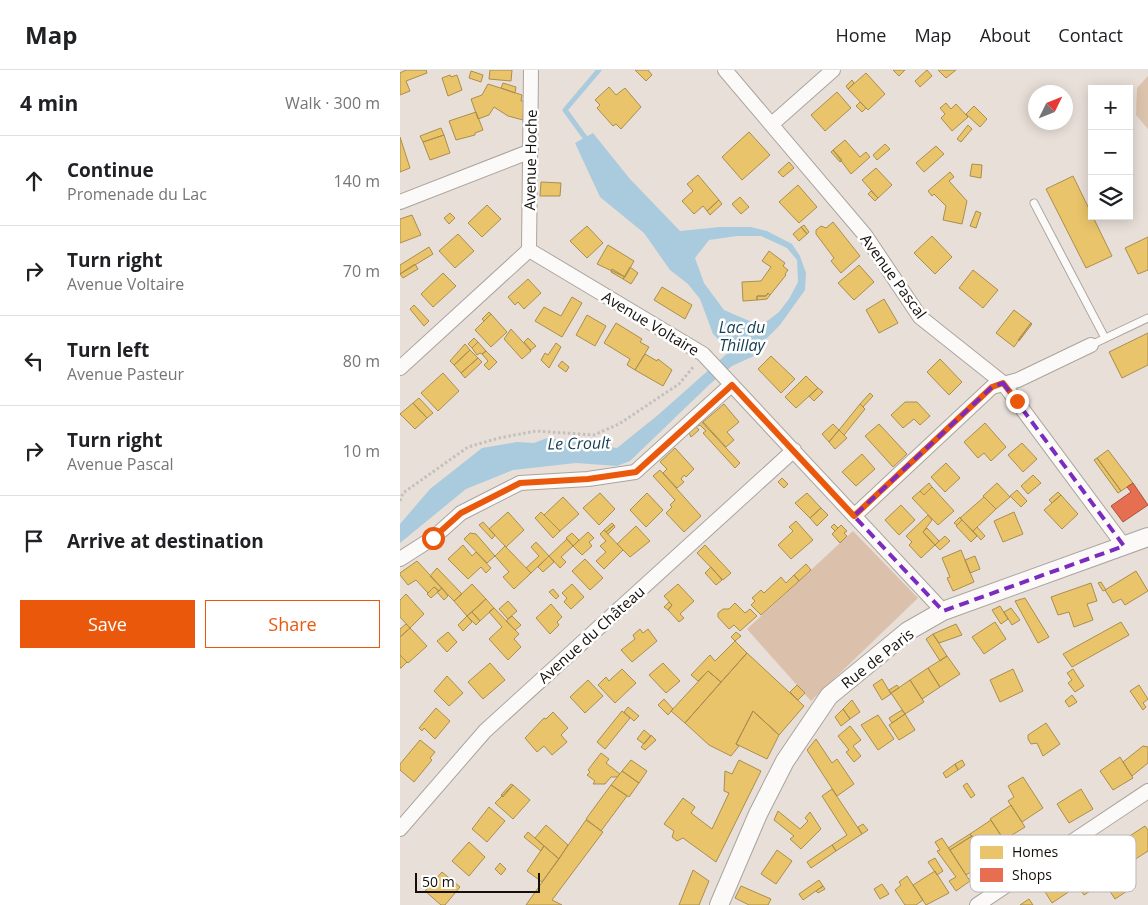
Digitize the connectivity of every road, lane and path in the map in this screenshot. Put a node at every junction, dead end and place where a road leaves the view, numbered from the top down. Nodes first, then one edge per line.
1 (532, 70) edge
2 (725, 70) edge
3 (833, 70) edge
4 (772, 124) junction
5 (531, 151) junction
6 (400, 202) edge
7 (1034, 203) dead end
8 (529, 250) junction
9 (1148, 318) edge
10 (1105, 338) junction
11 (1091, 345) joint
12 (708, 358) junction
13 (400, 368) edge
14 (728, 380) junction
15 (1003, 383) junction
16 (794, 450) junction
17 (400, 501) edge
18 (854, 516) junction
19 (1148, 537) edge
20 (1124, 546) junction
21 (400, 559) edge
22 (943, 611) junction
23 (1148, 791) edge
24 (400, 829) edge
25 (1082, 835) edge
26 (996, 892) edge
27 (719, 905) edge
28 (977, 905) edge

1 - 5 street, Avenue Hoche
2 - 4 street, Avenue Pascal
3 - 4 street
4 - 15 street, Avenue Pascal
5 - 6 street
5 - 8 street, Avenue Hoche
7 - 10 lane
8 - 12 street, Avenue Voltaire
8 - 13 street
9 - 10 lane
10 - 11 lane
11 - 15 street
12 - 14 street, Avenue Voltaire
12 - 17 path
14 - 16 street, Avenue Voltaire
14 - 21 street
15 - 18 street
15 - 20 street, Avenue Pascal
16 - 18 street, Avenue Voltaire
16 - 24 street, Avenue du Château
18 - 22 street, Avenue Voltaire
19 - 20 street, Rue de Paris
20 - 22 street, Rue de Paris
22 - 27 street, Rue de Paris
23 - 25 street
26 - 28 street

